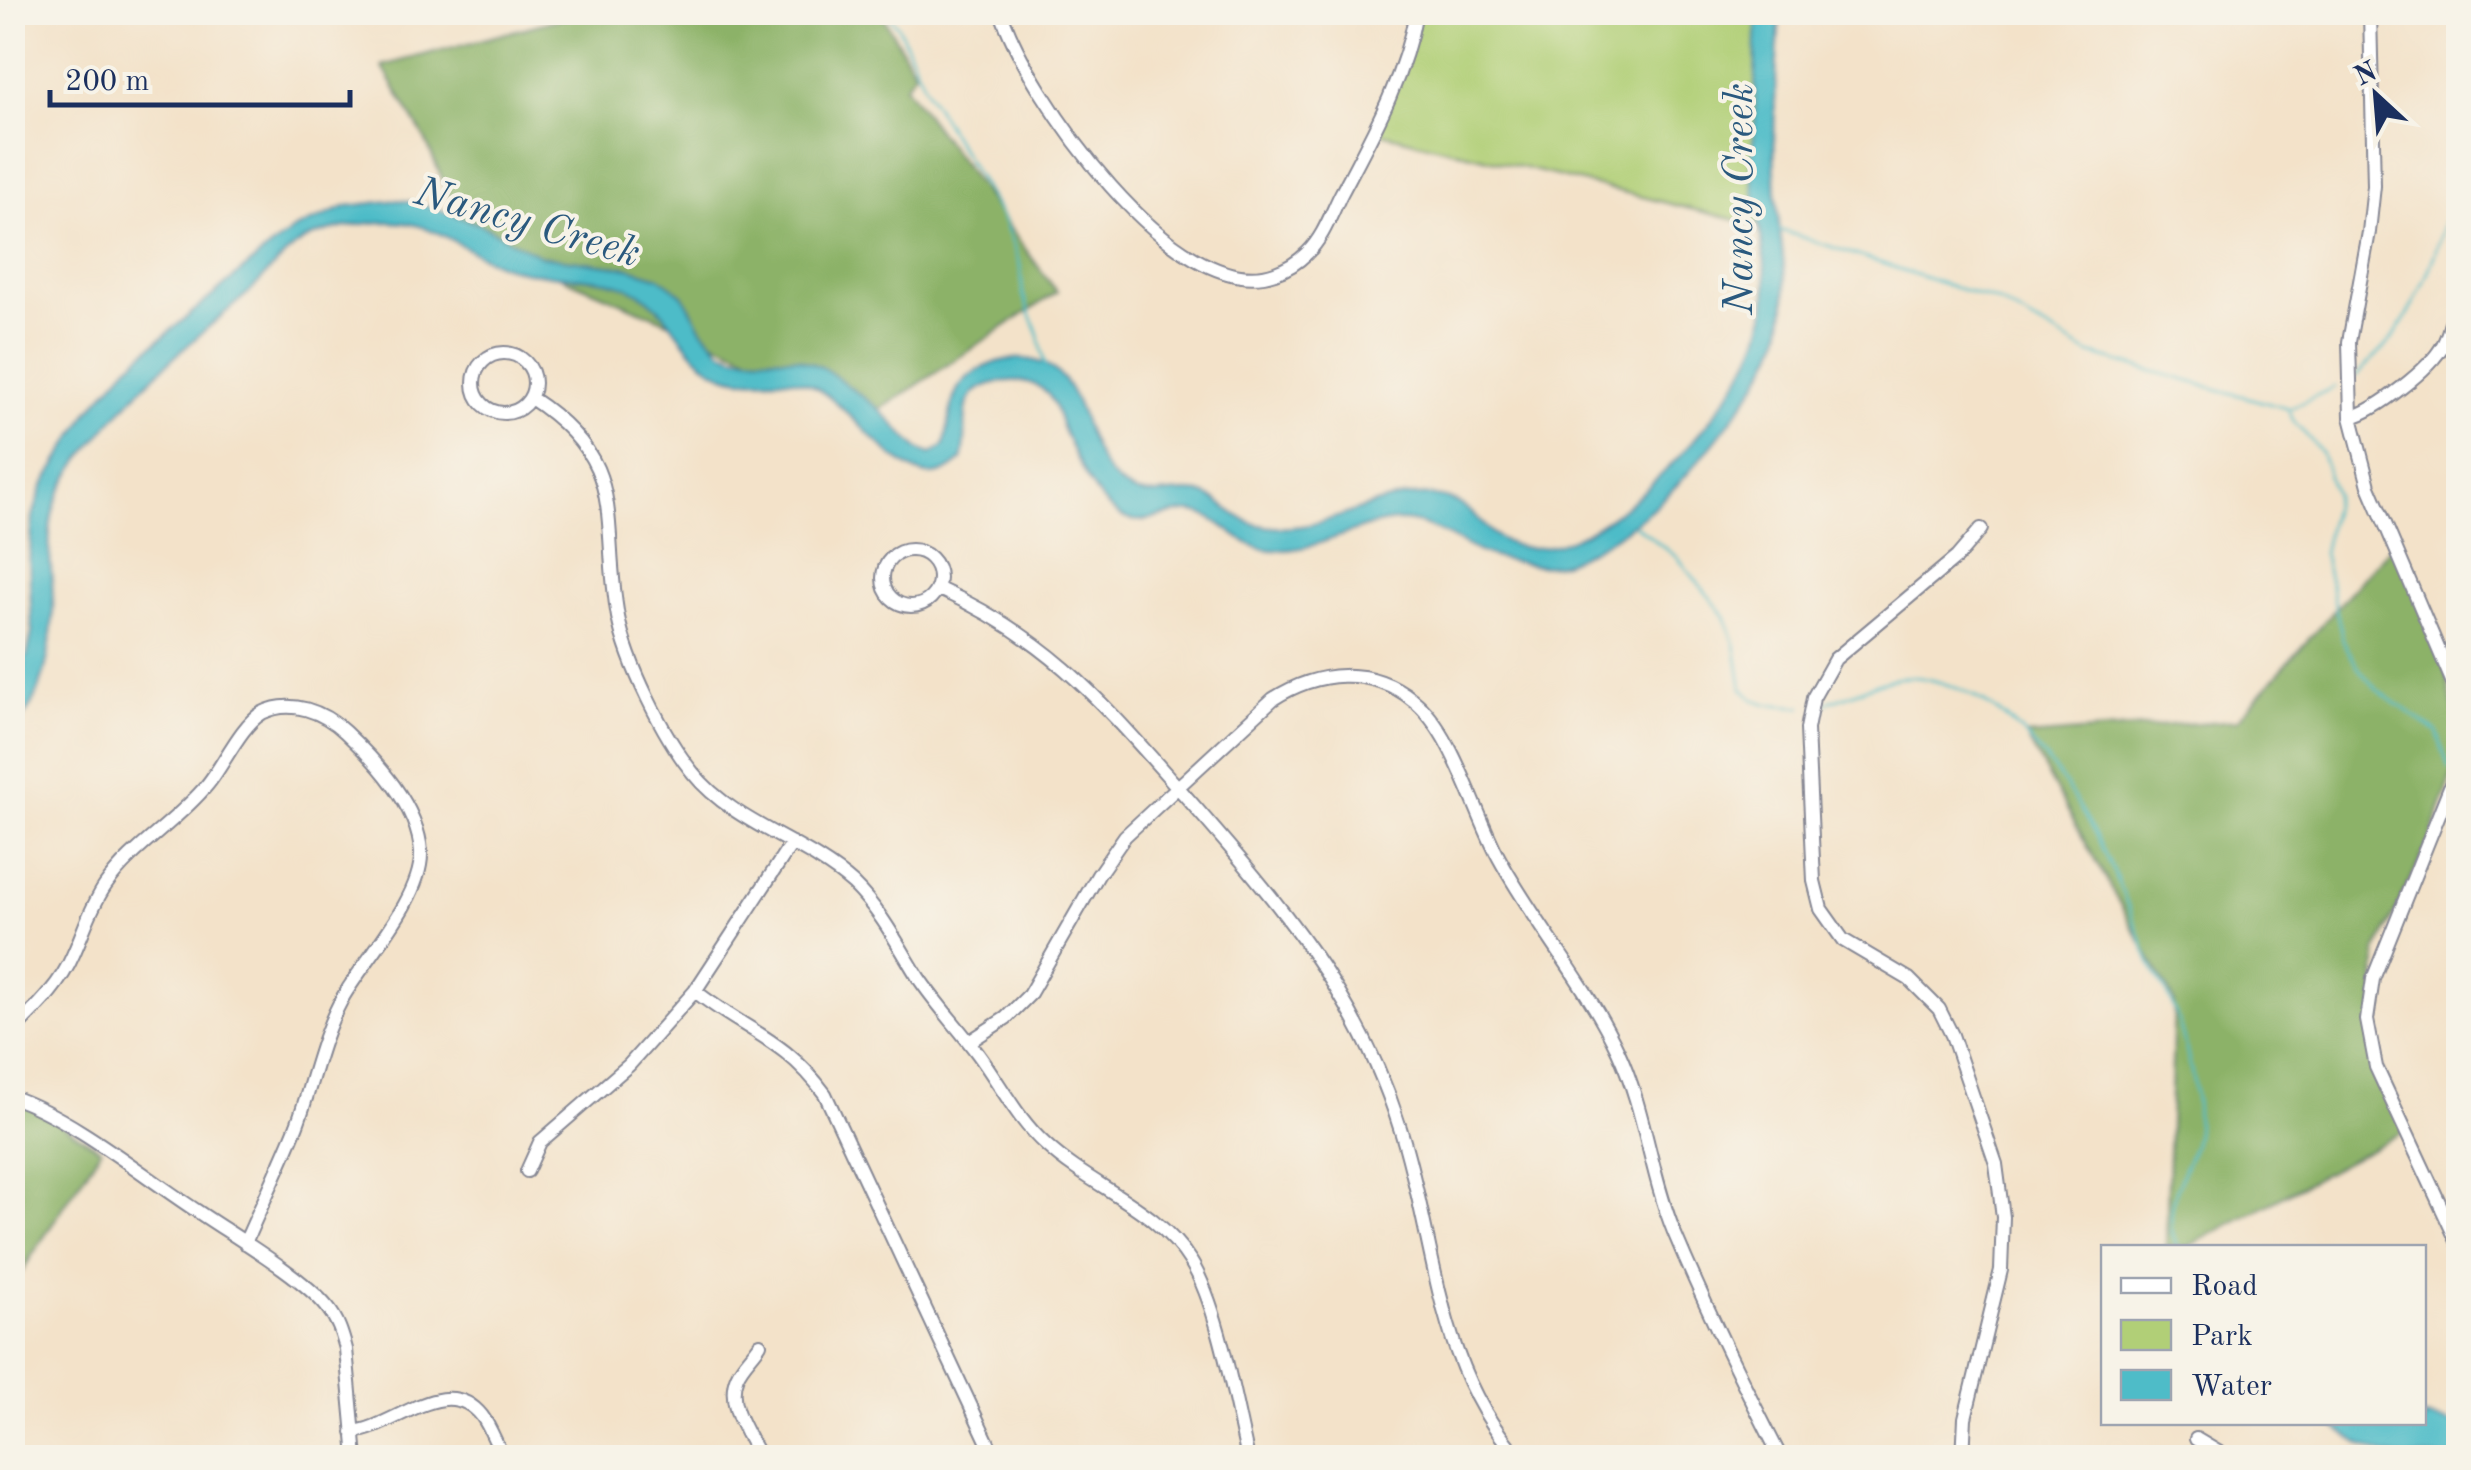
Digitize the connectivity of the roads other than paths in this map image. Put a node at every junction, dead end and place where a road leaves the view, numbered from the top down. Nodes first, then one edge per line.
1 (1002, 12) edge
2 (1416, 12) edge
3 (2370, 12) edge
4 (2458, 293) edge
5 (531, 398) junction
6 (2351, 417) junction
7 (1982, 529) dead end
8 (937, 588) junction
9 (2458, 694) edge
10 (2458, 766) edge
11 (1176, 786) junction
12 (792, 843) junction
13 (694, 991) junction
14 (12, 1032) edge
15 (970, 1042) junction
16 (12, 1097) edge
17 (526, 1171) dead end
18 (244, 1243) junction
19 (2458, 1243) edge
20 (760, 1344) dead end
21 (353, 1432) junction
22 (2196, 1439) dead end
23 (356, 1458) edge
24 (504, 1458) edge
25 (760, 1458) edge
26 (995, 1458) edge
27 (1248, 1458) edge
28 (1520, 1458) edge
29 (1781, 1458) edge
30 (1962, 1458) edge
31 (2228, 1458) edge

1 - 2 street
3 - 6 street
4 - 6 street
5 - 5 street
5 - 12 street
6 - 9 street
7 - 30 street
8 - 8 street
8 - 11 street
10 - 19 street
11 - 15 street
11 - 28 street
11 - 29 street
12 - 13 street
12 - 15 street
13 - 17 street
13 - 26 street
14 - 18 street
15 - 27 street
16 - 18 street
18 - 21 street
20 - 25 street
21 - 23 street
21 - 24 street
22 - 31 street

